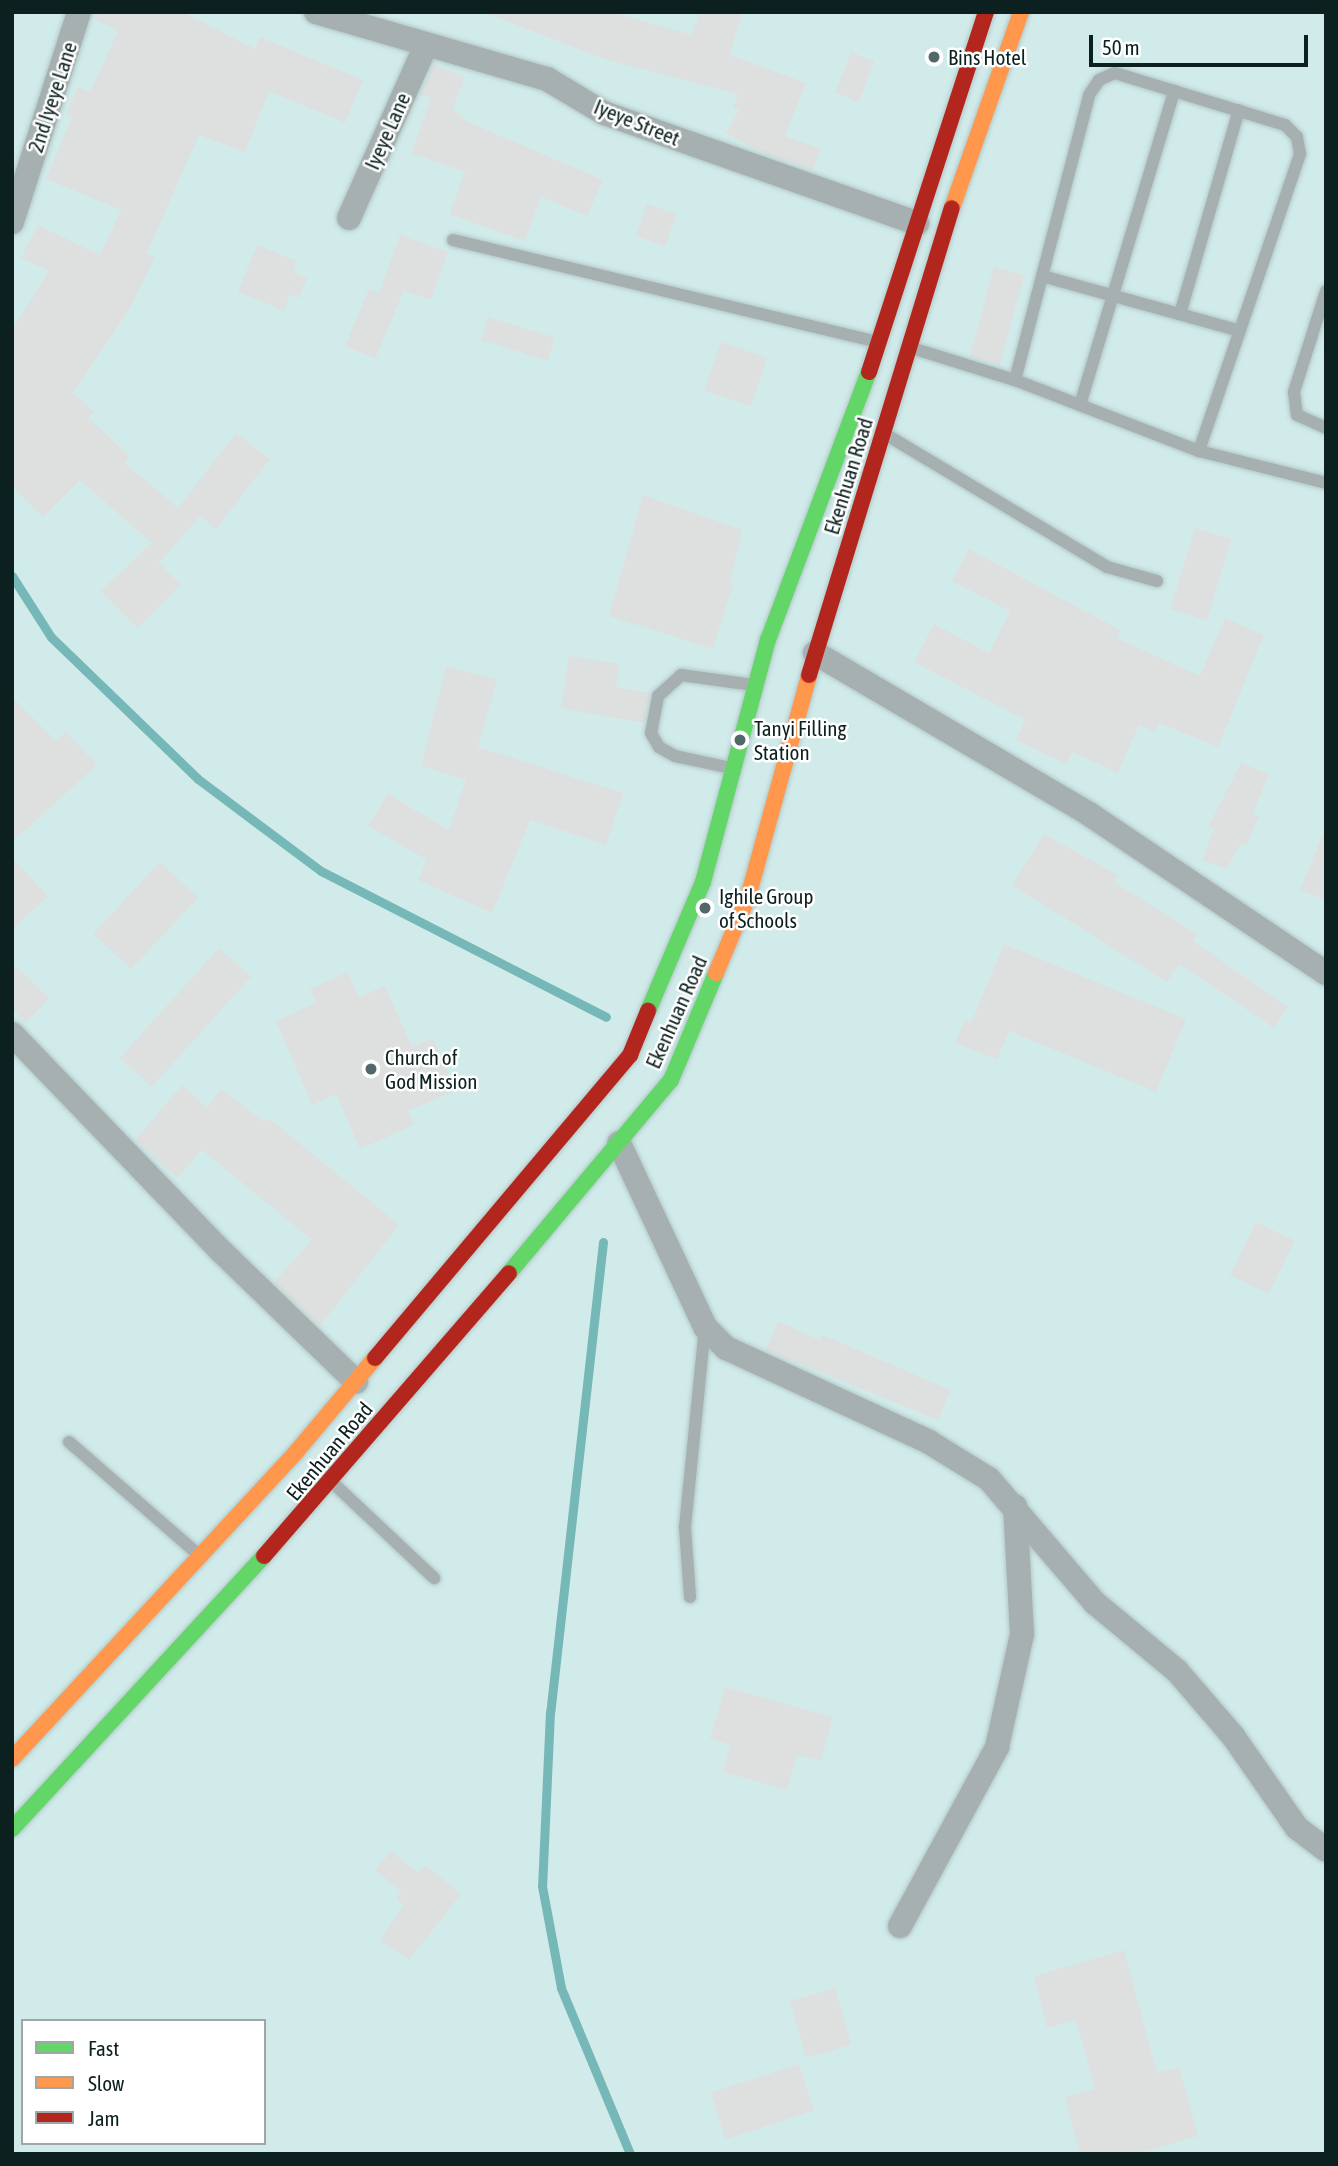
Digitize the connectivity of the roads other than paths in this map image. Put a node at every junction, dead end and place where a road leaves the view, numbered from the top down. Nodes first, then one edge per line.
1 (79, 12) edge
2 (316, 12) edge
3 (986, 12) edge
4 (1021, 12) edge
5 (426, 45) junction
6 (1174, 90) junction
7 (1239, 110) junction
8 (349, 218) dead end
9 (12, 222) edge
10 (917, 223) junction
11 (453, 240) dead end
12 (1042, 276) junction
13 (1326, 291) edge
14 (1110, 295) junction
15 (1180, 314) junction
16 (1240, 331) junction
17 (877, 342) junction
18 (908, 347) junction
19 (1015, 380) junction
20 (1080, 405) junction
21 (1326, 428) edge
22 (884, 433) junction
23 (1199, 452) junction
24 (1326, 483) edge
25 (1157, 581) dead end
26 (815, 653) junction
27 (756, 685) junction
28 (734, 768) junction
29 (1326, 973) edge
30 (12, 1034) edge
31 (619, 1143) junction
32 (705, 1327) junction
33 (356, 1382) junction
34 (69, 1442) dead end
35 (333, 1482) junction
36 (1016, 1506) junction
37 (201, 1557) junction
38 (434, 1578) dead end
39 (690, 1597) dead end
40 (12, 1759) edge
41 (12, 1829) edge
42 (1326, 1850) edge
43 (900, 1926) dead end

1 - 9 street, 2nd Iyeye Lane
2 - 5 street, Iyeye Street
3 - 10 main road, Ekenhuan Road
4 - 18 main road, Ekenhuan Road
5 - 8 street, Iyeye Lane
5 - 10 street, Iyeye Street
6 - 7 lane
6 - 12 lane
6 - 14 lane
7 - 15 lane
7 - 16 lane
10 - 17 main road, Ekenhuan Road
11 - 17 lane
12 - 14 lane
12 - 19 lane
13 - 21 lane
14 - 15 lane
14 - 20 lane
15 - 16 lane
16 - 23 lane
17 - 27 main road, Ekenhuan Road
18 - 19 lane
18 - 22 main road, Ekenhuan Road
19 - 20 lane
20 - 23 lane
22 - 25 lane
22 - 26 main road, Ekenhuan Road
23 - 24 lane
26 - 29 street
26 - 31 main road, Ekenhuan Road
27 - 28 main road, Ekenhuan Road
27 - 28 lane
28 - 33 main road, Ekenhuan Road
30 - 33 street
31 - 32 street
31 - 35 main road, Ekenhuan Road
32 - 36 street
32 - 39 lane
33 - 37 main road, Ekenhuan Road
34 - 37 lane
35 - 38 lane
35 - 41 main road, Ekenhuan Road
36 - 42 street
36 - 43 street
37 - 40 main road, Ekenhuan Road

